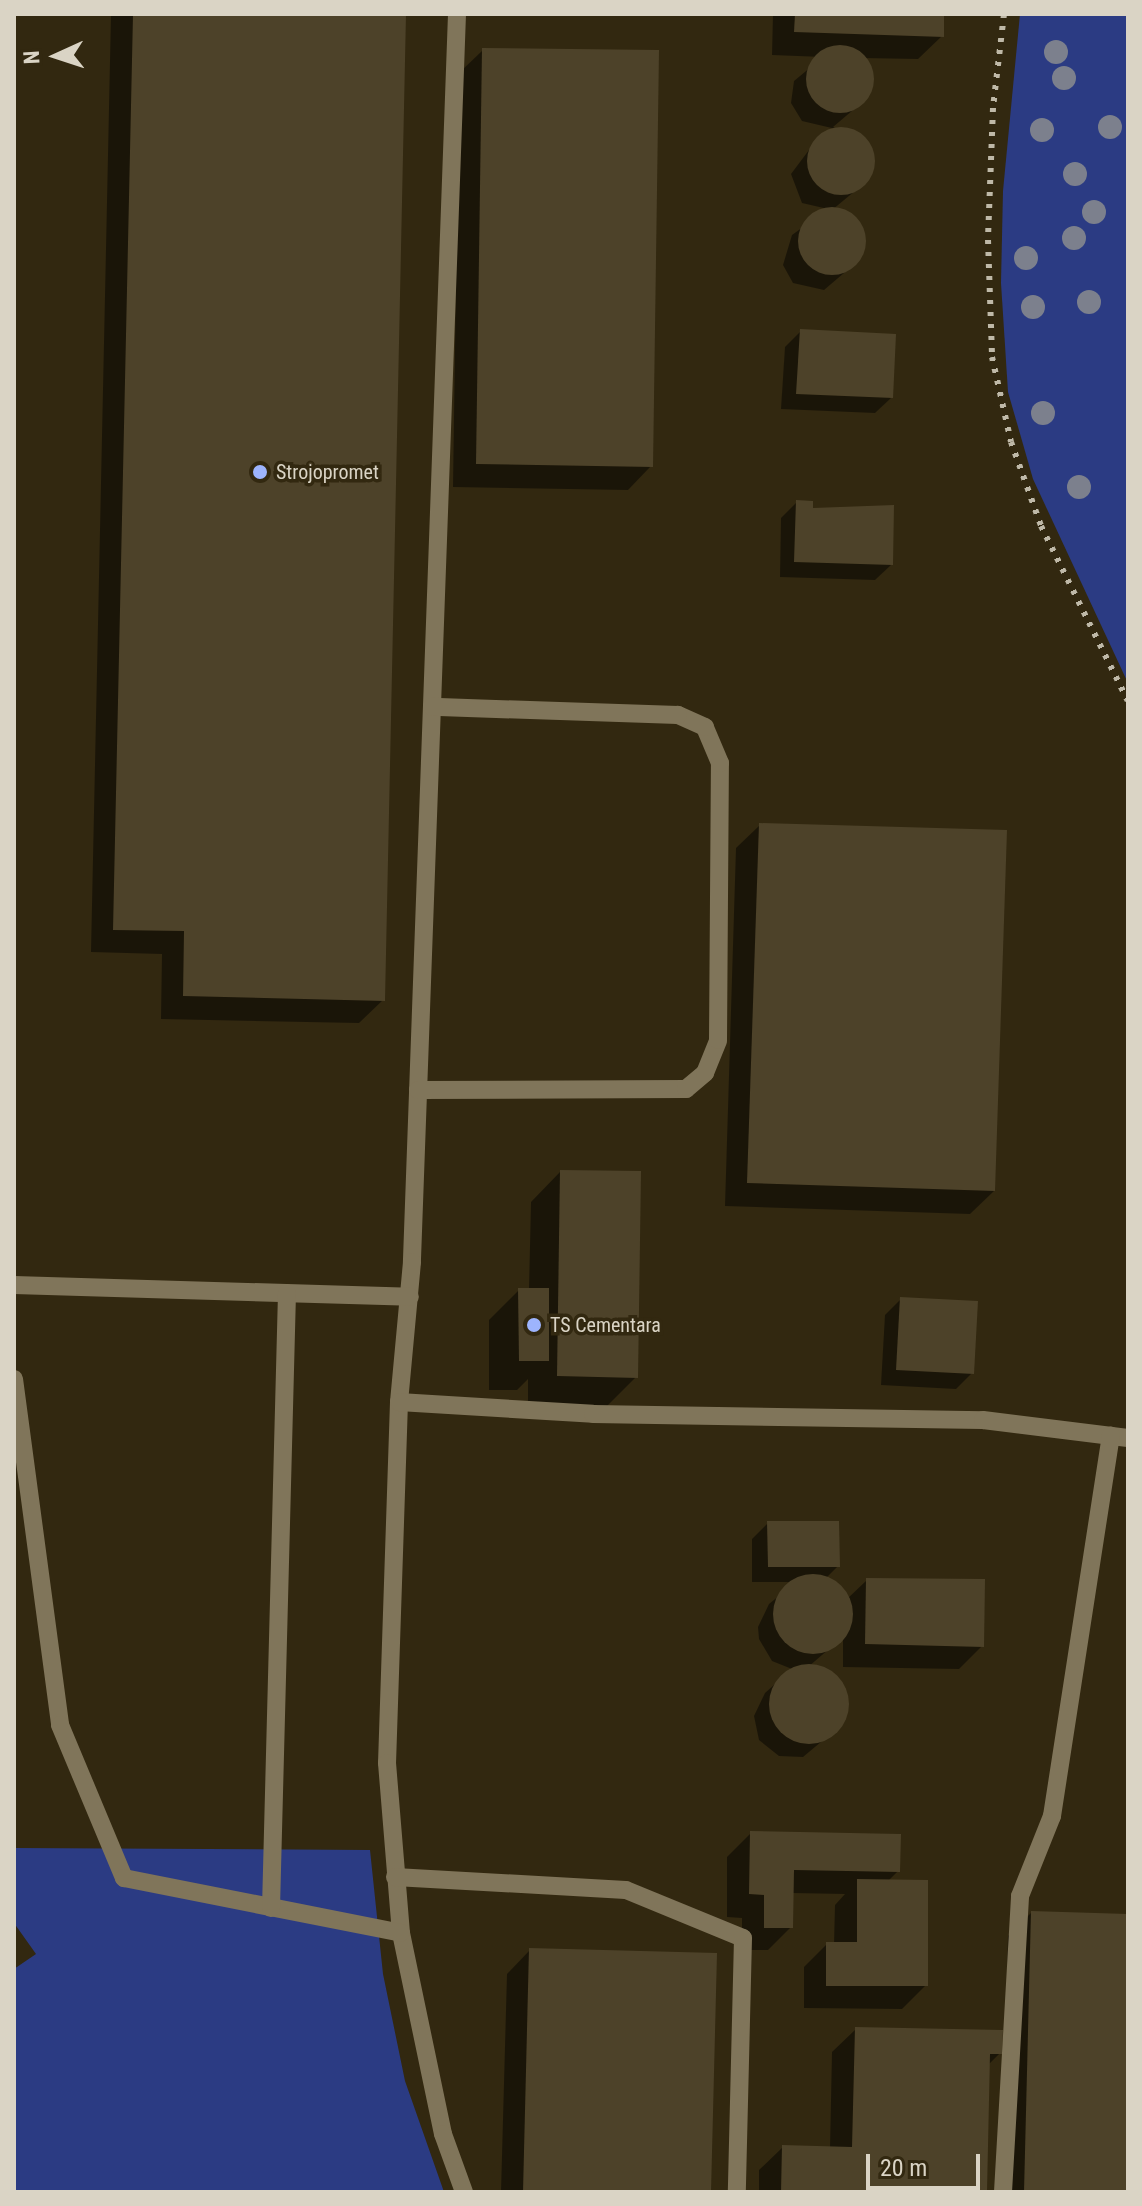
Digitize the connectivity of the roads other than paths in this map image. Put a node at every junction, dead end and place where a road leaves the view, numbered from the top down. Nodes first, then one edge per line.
1 (457, 14) edge
2 (432, 707) junction
3 (418, 1090) junction
4 (14, 1285) edge
5 (287, 1293) junction
6 (410, 1297) junction
7 (14, 1379) edge
8 (399, 1402) junction
9 (1119, 1437) edge
10 (395, 1877) junction
11 (271, 1908) junction
12 (401, 1933) junction
13 (464, 2192) edge
14 (737, 2192) edge
15 (1003, 2192) edge

1 - 2 lane
2 - 3 lane
2 - 3 lane
3 - 6 lane
4 - 5 lane
5 - 6 lane
5 - 11 lane
6 - 8 lane
7 - 11 lane
8 - 9 lane
8 - 10 lane
9 - 15 lane
10 - 12 lane
10 - 14 lane
11 - 12 lane
12 - 13 lane

